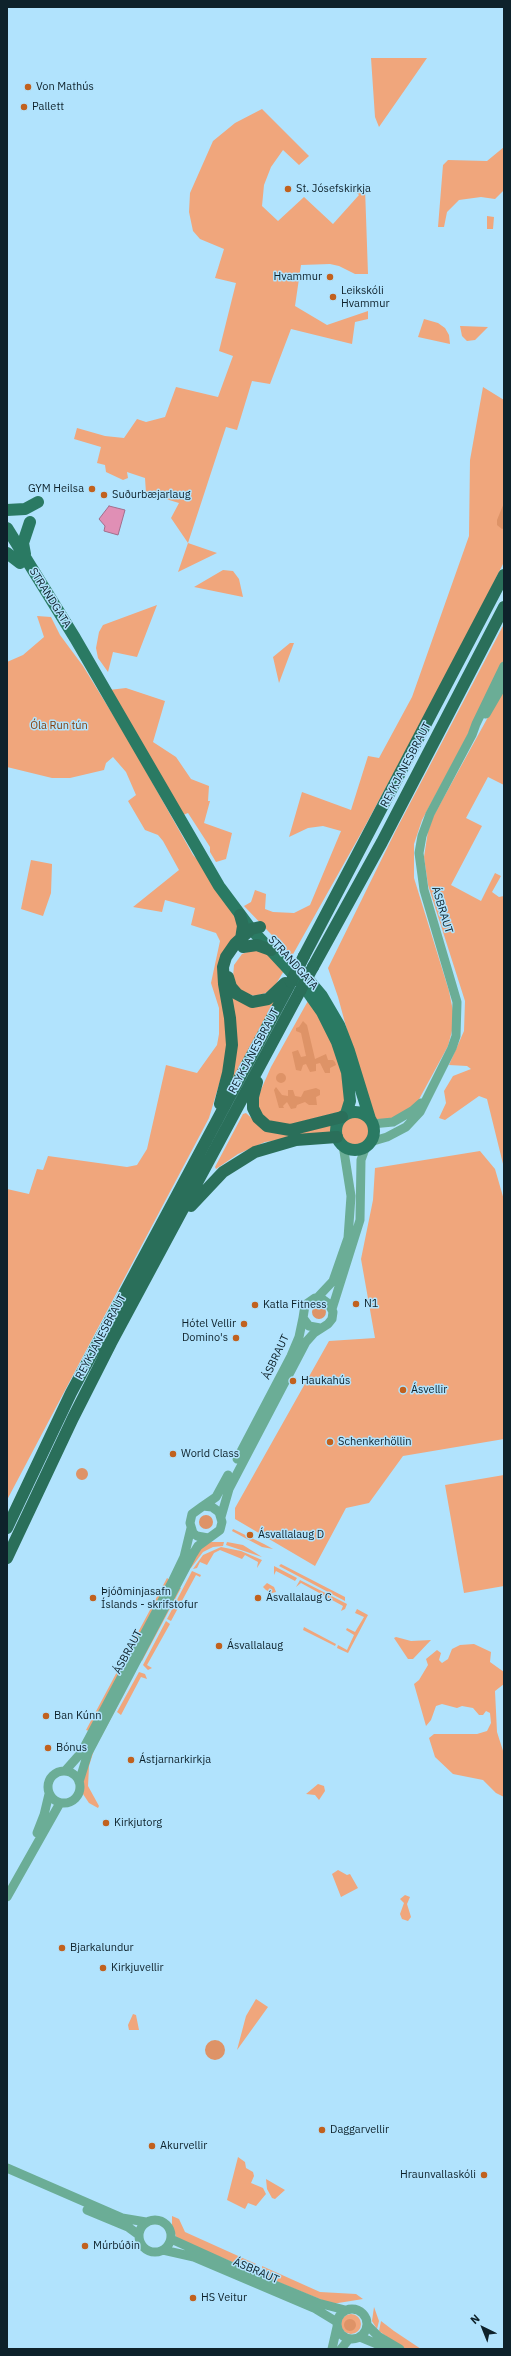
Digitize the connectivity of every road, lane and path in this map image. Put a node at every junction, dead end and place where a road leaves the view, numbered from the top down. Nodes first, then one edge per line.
1 (38, 502) dead end
2 (7, 510) edge
3 (30, 522) dead end
4 (8, 533) edge
5 (7, 554) edge
6 (24, 563) junction
7 (504, 575) edge
8 (504, 607) edge
9 (504, 666) edge
10 (504, 683) edge
11 (472, 735) junction
12 (209, 866) junction
13 (240, 915) junction
14 (256, 930) junction
15 (242, 943) junction
16 (271, 950) junction
17 (290, 980) junction
18 (266, 1054) junction
19 (430, 1093) junction
20 (344, 1116) junction
21 (371, 1121) junction
22 (213, 1128) junction
23 (340, 1141) junction
24 (368, 1144) junction
25 (174, 1227) junction
26 (317, 1298) junction
27 (332, 1309) junction
28 (303, 1318) junction
29 (320, 1328) junction
30 (203, 1506) junction
31 (221, 1517) junction
32 (7, 1528) edge
33 (191, 1528) junction
34 (208, 1538) junction
35 (7, 1558) edge
36 (65, 1771) junction
37 (79, 1782) junction
38 (49, 1794) junction
39 (60, 1803) junction
40 (7, 1885) edge
41 (7, 1897) edge
42 (7, 2168) edge
43 (7, 2175) edge
44 (146, 2222) junction
45 (139, 2234) junction
46 (171, 2239) junction
47 (163, 2250) junction
48 (345, 2310) junction
49 (337, 2325) junction
50 (367, 2325) junction
51 (360, 2337) junction
52 (349, 2339) junction
53 (332, 2349) edge
54 (341, 2349) edge
55 (389, 2349) edge
56 (400, 2349) edge

1 - 2 main road
3 - 6 main road
4 - 6 main road, STRANDGATA
5 - 6 main road
6 - 12 main road, STRANDGATA
7 - 17 highway, REYKJANESBRAUT, bridge
8 - 18 highway, REYKJANESBRAUT, bridge
9 - 11 street, ÁSBRAUT
10 - 11 street, ÁSBRAUT
11 - 19 street, ÁSBRAUT
12 - 13 main road, STRANDGATA
12 - 14 main road, STRANDGATA
13 - 14 main road, STRANDGATA
13 - 15 highway
14 - 15 highway
14 - 16 main road, STRANDGATA
14 - 21 main road, STRANDGATA
15 - 16 highway
15 - 17 highway
15 - 22 highway
16 - 20 main road, STRANDGATA
17 - 22 highway, REYKJANESBRAUT
18 - 20 highway
18 - 25 highway, REYKJANESBRAUT
19 - 21 street, ÁSBRAUT
19 - 24 street, ÁSBRAUT
20 - 21 main road
20 - 23 main road
21 - 24 main road
22 - 32 highway, REYKJANESBRAUT
23 - 24 main road
23 - 25 highway
23 - 26 street
24 - 27 street
25 - 35 highway, REYKJANESBRAUT
26 - 27 street
26 - 28 street
27 - 29 street
28 - 29 street
28 - 30 street, ÁSBRAUT
29 - 31 street, ÁSBRAUT
30 - 31 street
30 - 33 street
31 - 34 street
33 - 34 street
33 - 36 street, ÁSBRAUT
34 - 37 street, ÁSBRAUT
36 - 37 street
36 - 38 street
37 - 39 street
38 - 39 street
38 - 40 street
39 - 41 street
42 - 44 street
43 - 45 street
44 - 45 street
44 - 46 street
45 - 47 street
46 - 47 street
46 - 48 street, ÁSBRAUT
47 - 49 street, ÁSBRAUT
48 - 49 street
48 - 50 street
49 - 52 street
49 - 53 street
50 - 51 street
50 - 56 street
51 - 52 street
51 - 55 street
52 - 54 street

